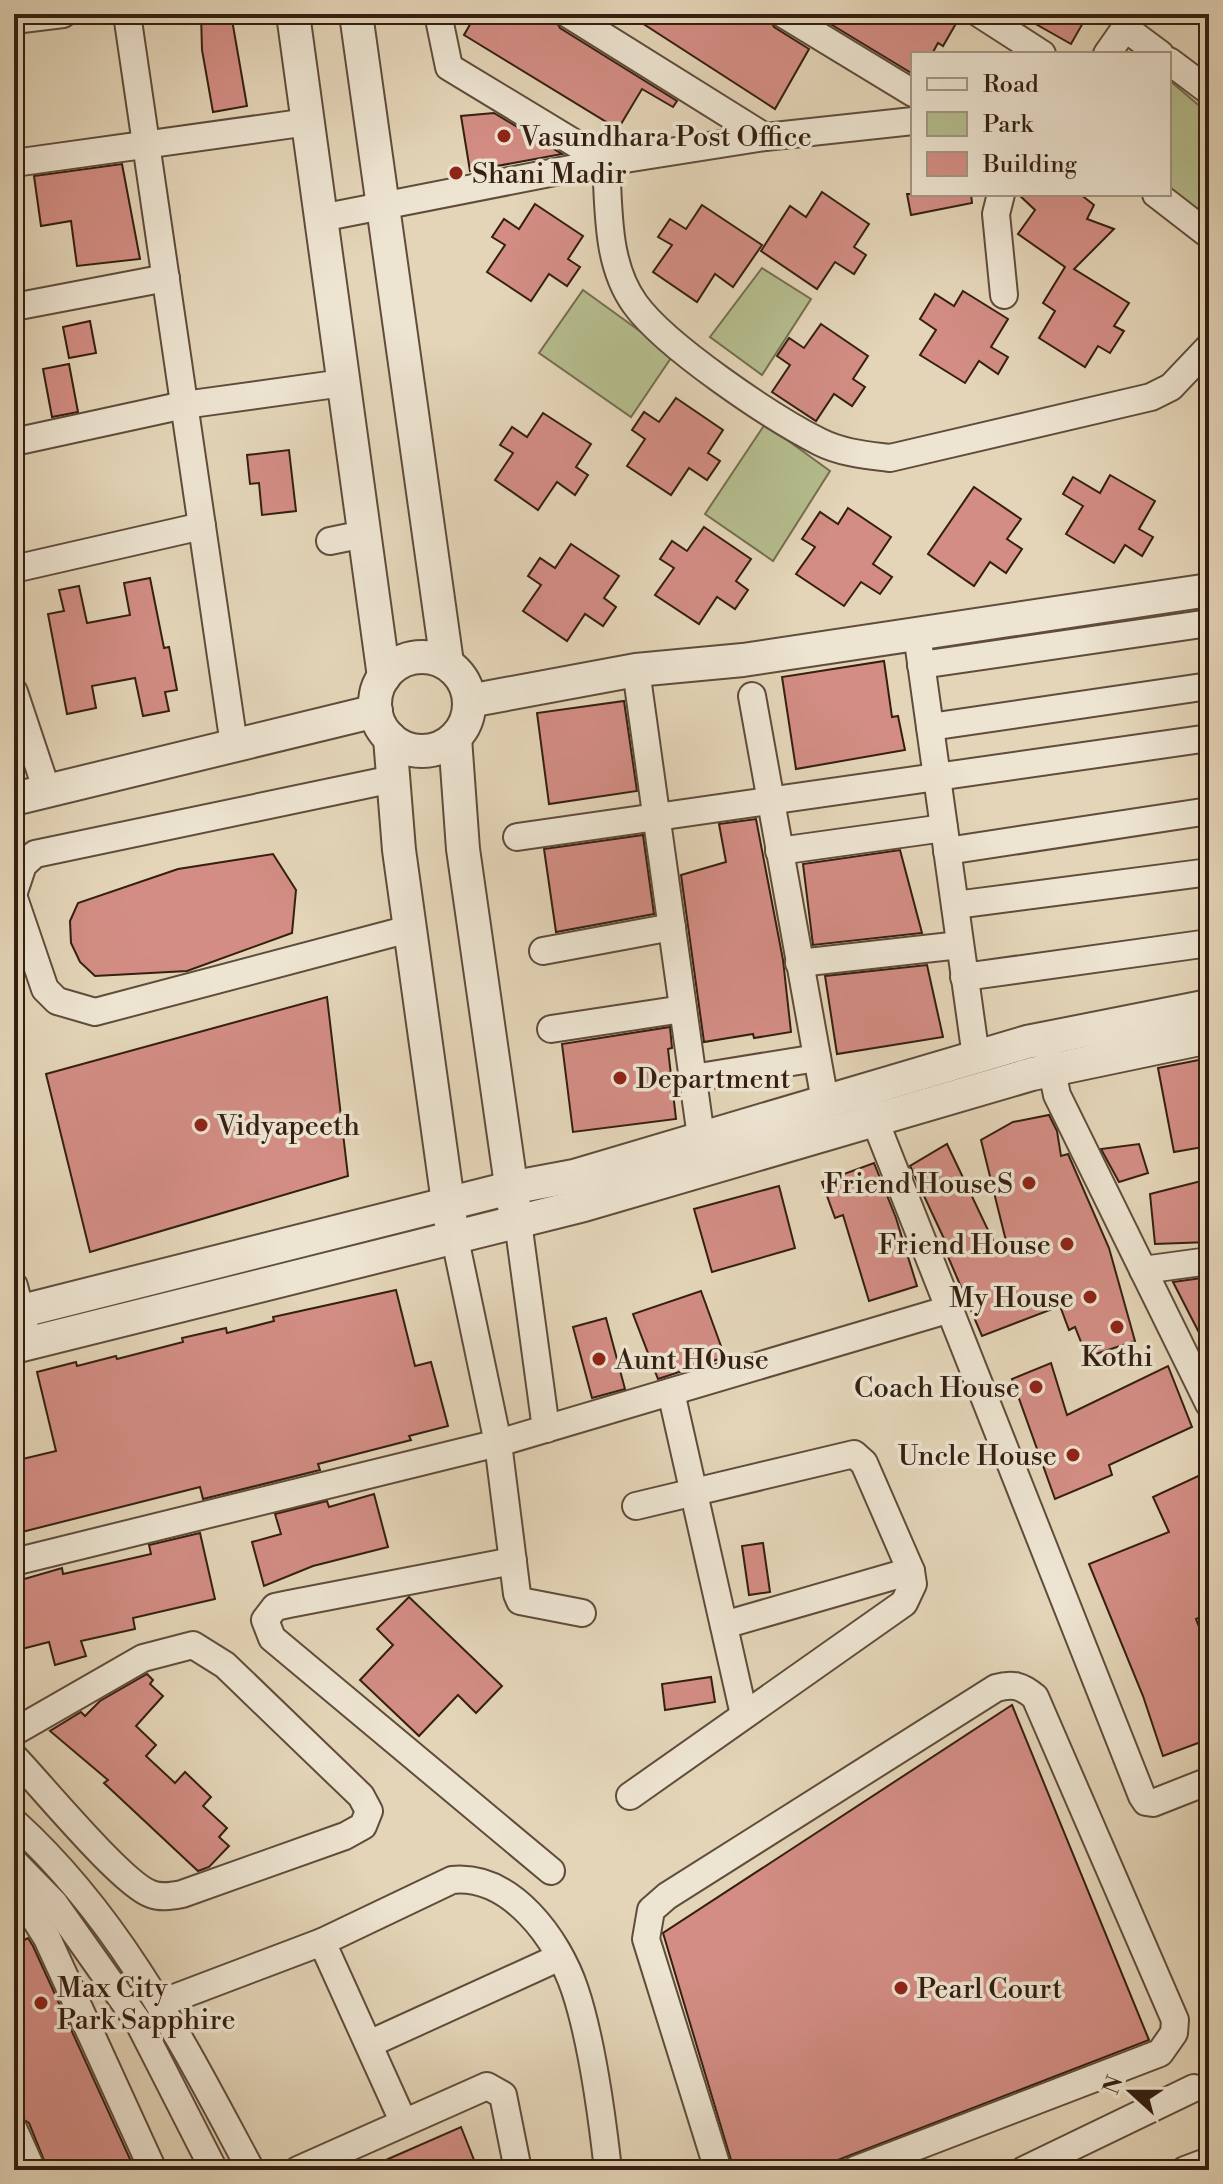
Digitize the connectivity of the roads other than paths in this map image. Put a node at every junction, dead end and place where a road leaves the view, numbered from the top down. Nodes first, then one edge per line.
1 (63, 14) edge
2 (127, 14) edge
3 (293, 14) edge
4 (356, 14) edge
5 (438, 14) edge
6 (568, 14) edge
7 (783, 14) edge
8 (980, 14) edge
9 (14, 20) edge
10 (1130, 21) edge
11 (600, 22) edge
12 (1039, 52) edge
13 (1108, 52) edge
14 (1158, 52) edge
15 (1171, 62) edge
16 (1209, 91) edge
17 (911, 92) edge
18 (911, 121) edge
19 (308, 122) junction
20 (765, 137) junction
21 (146, 144) junction
22 (606, 162) junction
23 (14, 163) edge
24 (1000, 196) edge
25 (1159, 196) edge
26 (383, 208) junction
27 (321, 218) junction
28 (1209, 235) edge
29 (166, 278) junction
30 (1004, 295) dead end
31 (14, 307) edge
32 (1209, 347) edge
33 (343, 383) junction
34 (184, 405) junction
35 (14, 442) edge
36 (202, 526) junction
37 (364, 534) junction
38 (330, 541) dead end
39 (14, 569) edge
40 (1209, 590) edge
41 (1209, 623) edge
42 (919, 649) junction
43 (447, 663) junction
44 (636, 670) junction
45 (384, 677) junction
46 (1209, 686) edge
47 (14, 692) edge
48 (752, 696) dead end
49 (469, 701) junction
50 (383, 724) junction
51 (930, 727) junction
52 (455, 738) junction
53 (1209, 738) edge
54 (234, 745) junction
55 (937, 776) junction
56 (393, 779) junction
57 (47, 791) junction
58 (14, 799) edge
59 (769, 800) junction
60 (1209, 811) edge
61 (656, 817) junction
62 (517, 837) dead end
63 (946, 840) junction
64 (779, 851) junction
65 (1209, 872) edge
66 (14, 895) edge
67 (955, 905) junction
68 (672, 927) junction
69 (409, 929) junction
70 (1209, 943) edge
71 (960, 945) junction
72 (543, 951) dead end
73 (799, 963) junction
74 (964, 977) junction
75 (1209, 1006) edge
76 (683, 1009) junction
77 (551, 1029) dead end
78 (1209, 1037) edge
79 (1044, 1038) junction
80 (976, 1057) junction
81 (817, 1058) junction
82 (1052, 1070) junction
83 (693, 1078) junction
84 (862, 1090) junction
85 (825, 1101) junction
86 (875, 1120) junction
87 (701, 1137) junction
88 (510, 1188) junction
89 (446, 1205) junction
90 (518, 1222) junction
91 (455, 1239) junction
92 (1209, 1261) edge
93 (1143, 1270) junction
94 (16, 1304) edge
95 (950, 1309) junction
96 (21, 1345) edge
97 (671, 1392) junction
98 (1209, 1404) edge
99 (546, 1429) junction
100 (498, 1443) junction
101 (694, 1493) junction
102 (636, 1506) dead end
103 (513, 1561) junction
104 (14, 1562) edge
105 (911, 1571) junction
106 (582, 1613) dead end
107 (724, 1625) junction
108 (744, 1715) junction
109 (14, 1732) edge
110 (14, 1757) edge
111 (1209, 1781) edge
112 (630, 1796) dead end
113 (14, 1822) edge
114 (14, 1862) edge
115 (551, 1871) dead end
116 (75, 1885) junction
117 (27, 1906) edge
118 (322, 1942) junction
119 (560, 1957) junction
120 (161, 2003) junction
121 (369, 2044) junction
122 (1194, 2088) dead end
123 (403, 2121) junction
124 (14, 2130) edge
125 (916, 2159) edge
126 (1209, 2161) edge
127 (32, 2170) edge
128 (153, 2170) edge
129 (214, 2170) edge
130 (251, 2170) edge
131 (298, 2170) edge
132 (518, 2170) edge
133 (608, 2170) edge
134 (718, 2170) edge
135 (855, 2170) edge
136 (1024, 2170) edge
137 (1187, 2170) edge

1 - 9 street
2 - 21 street
3 - 19 street
4 - 26 street
5 - 22 street
6 - 11 street
7 - 17 street
8 - 12 street
10 - 13 street
10 - 14 street
11 - 20 street
15 - 16 street
18 - 20 street
19 - 21 street
19 - 27 street
20 - 22 street
21 - 23 street
21 - 29 street
22 - 26 street
22 - 32 street
24 - 30 street
25 - 28 street
26 - 27 street
26 - 43 street
27 - 33 street
29 - 31 street
29 - 34 street
33 - 34 street
33 - 37 street
34 - 35 street
34 - 36 street
36 - 39 street
36 - 54 street
37 - 38 street
37 - 45 street
40 - 42 street
41 - 42 street
42 - 44 street
42 - 51 street
43 - 45 street
43 - 49 street
44 - 49 street
44 - 61 street
45 - 50 street
46 - 51 street
47 - 57 street
48 - 59 street
49 - 52 street
50 - 52 street
50 - 54 street
50 - 56 street
51 - 55 street
52 - 88 street
53 - 55 street
54 - 57 street
55 - 59 street
55 - 63 street
56 - 66 street
56 - 69 street
57 - 58 street
59 - 61 street
59 - 64 street
60 - 63 street
61 - 62 street
61 - 68 street
63 - 64 street
63 - 67 street
64 - 73 street
65 - 67 street
66 - 69 street
67 - 71 street
68 - 72 street
68 - 76 street
69 - 89 street
70 - 74 street
71 - 73 street
71 - 74 street
73 - 81 street
74 - 80 street
75 - 79 street
76 - 77 street
76 - 83 street
78 - 82 street
79 - 80 street
79 - 82 street
80 - 84 street
81 - 83 street
81 - 85 street
82 - 86 street
82 - 93 street
83 - 87 street
84 - 85 street
84 - 86 street
85 - 87 street
86 - 90 street
86 - 95 street
87 - 88 street
88 - 89 street
88 - 90 street
89 - 91 street
89 - 94 street
90 - 91 street
90 - 99 street
91 - 96 street
91 - 100 street
92 - 93 street
93 - 98 street
94 - 96 street
95 - 97 street
95 - 111 street
97 - 99 street
97 - 101 street
99 - 100 street
100 - 103 street
100 - 104 street
101 - 102 street
101 - 105 street
101 - 107 street
103 - 106 street
103 - 115 street
105 - 107 street
105 - 108 street
107 - 108 street
108 - 112 street
109 - 110 street
113 - 116 street
114 - 117 street
116 - 117 street
116 - 120 street
117 - 128 street
117 - 129 street
118 - 119 street
118 - 120 street
118 - 121 street
119 - 121 street
119 - 133 street
120 - 130 street
121 - 123 street
122 - 136 street
123 - 131 street
123 - 132 street
124 - 127 street
125 - 134 street
125 - 135 street
126 - 137 street

